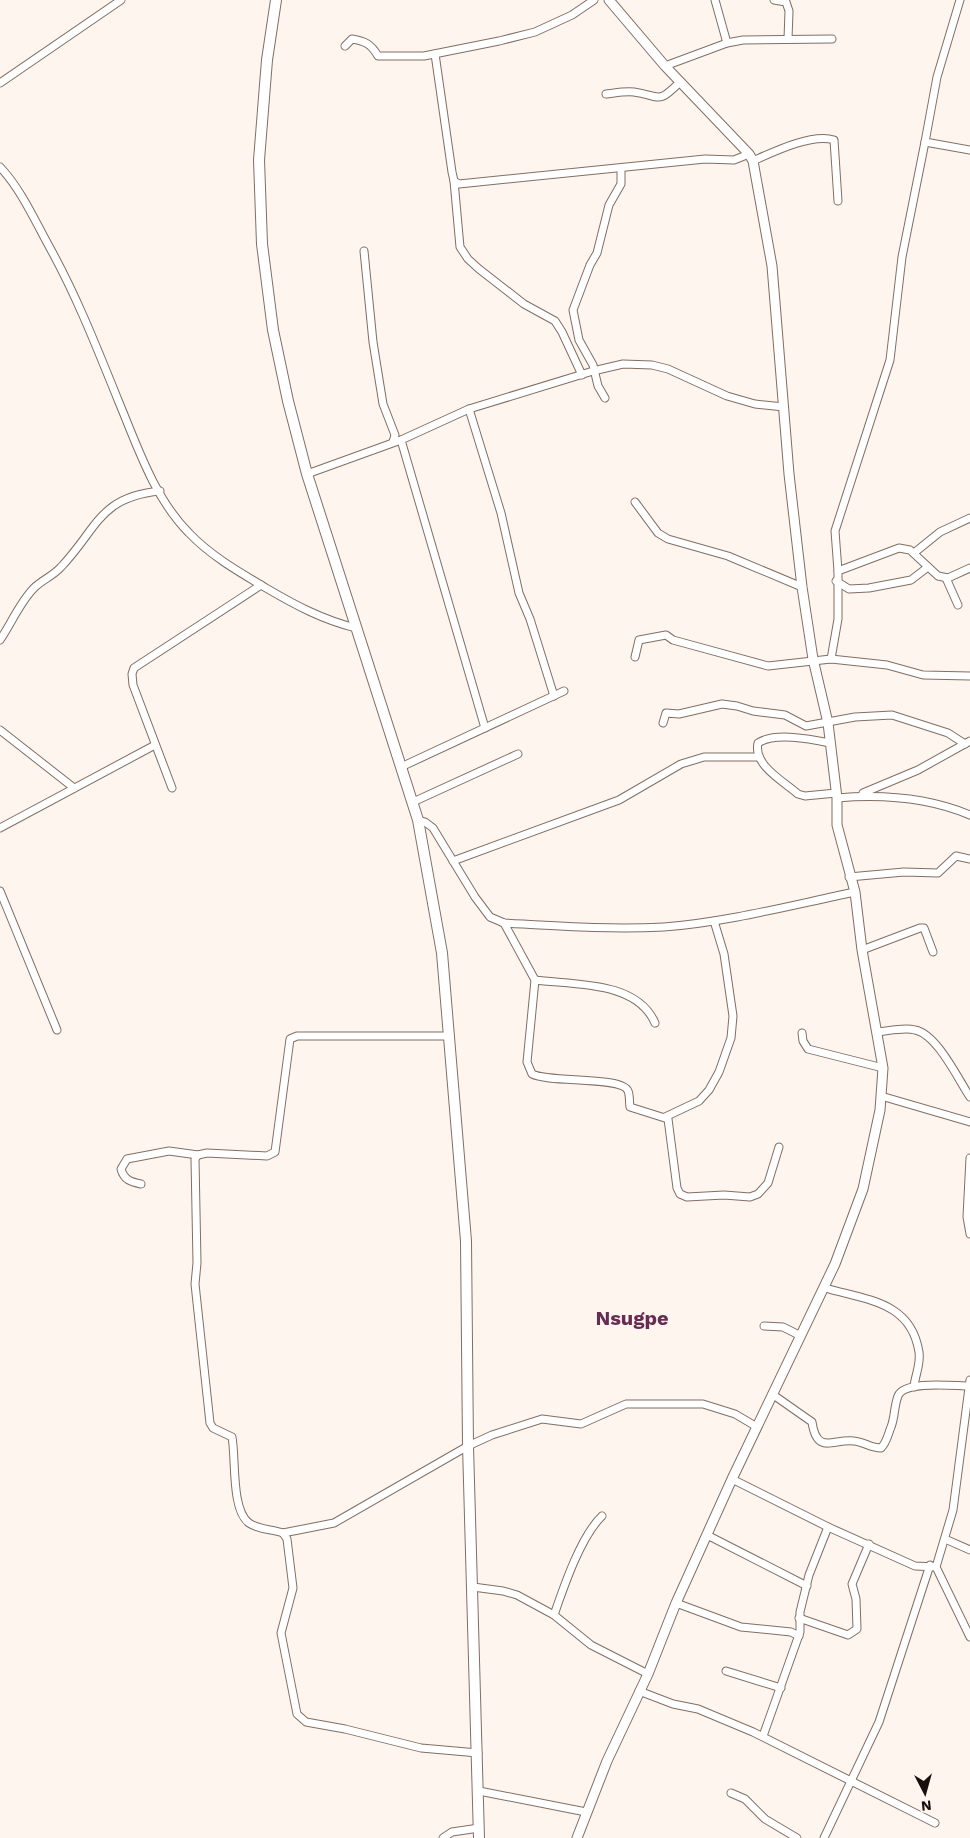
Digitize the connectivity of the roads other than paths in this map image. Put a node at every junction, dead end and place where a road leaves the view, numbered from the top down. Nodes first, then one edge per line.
1 (121, 0) edge
2 (276, 0) edge
3 (594, 0) edge
4 (609, 0) edge
5 (715, 0) edge
6 (774, 0) edge
7 (960, 0) edge
8 (786, 1) edge
9 (788, 39) junction
10 (832, 39) dead end
11 (727, 43) junction
12 (345, 46) dead end
13 (435, 54) junction
14 (664, 66) junction
15 (680, 82) junction
16 (0, 83) edge
17 (606, 94) dead end
18 (924, 142) junction
19 (970, 150) edge
20 (751, 158) junction
21 (2, 168) edge
22 (621, 169) junction
23 (454, 181) junction
24 (838, 202) dead end
25 (364, 251) dead end
26 (594, 371) junction
27 (582, 374) junction
28 (605, 398) dead end
29 (784, 407) junction
30 (469, 409) junction
31 (401, 440) junction
32 (393, 442) junction
33 (307, 474) junction
34 (160, 491) junction
35 (635, 502) dead end
36 (970, 518) edge
37 (914, 553) junction
38 (928, 566) junction
39 (970, 568) edge
40 (838, 571) junction
41 (946, 578) junction
42 (836, 581) junction
43 (261, 585) junction
44 (802, 587) junction
45 (958, 605) dead end
46 (356, 628) junction
47 (0, 640) edge
48 (635, 657) dead end
49 (814, 659) junction
50 (831, 659) junction
51 (970, 676) edge
52 (564, 691) dead end
53 (554, 696) junction
54 (662, 723) dead end
55 (828, 723) junction
56 (485, 728) junction
57 (0, 730) edge
58 (968, 742) edge
59 (830, 743) junction
60 (155, 745) junction
61 (518, 754) dead end
62 (759, 757) junction
63 (401, 767) junction
64 (74, 788) junction
65 (172, 788) dead end
66 (837, 796) junction
67 (856, 796) junction
68 (413, 802) junction
69 (970, 815) edge
70 (418, 820) junction
71 (0, 828) edge
72 (970, 859) edge
73 (453, 861) junction
74 (849, 877) junction
75 (0, 890) edge
76 (855, 892) junction
77 (714, 921) junction
78 (504, 923) junction
79 (862, 950) junction
80 (933, 952) dead end
81 (535, 980) junction
82 (654, 1023) dead end
83 (57, 1030) dead end
84 (877, 1032) junction
85 (802, 1033) dead end
86 (450, 1036) junction
87 (883, 1068) junction
88 (881, 1096) junction
89 (970, 1097) edge
90 (665, 1117) junction
91 (970, 1122) edge
92 (779, 1148) dead end
93 (198, 1155) junction
94 (970, 1158) edge
95 (141, 1184) dead end
96 (970, 1234) edge
97 (825, 1288) junction
98 (764, 1326) dead end
99 (802, 1336) junction
100 (970, 1383) edge
101 (914, 1387) junction
102 (772, 1394) junction
103 (967, 1421) edge
104 (757, 1426) junction
105 (468, 1446) junction
106 (732, 1479) junction
107 (602, 1516) dead end
108 (828, 1527) junction
109 (283, 1533) junction
110 (707, 1535) junction
111 (945, 1539) junction
112 (869, 1544) junction
113 (970, 1550) edge
114 (933, 1566) junction
115 (807, 1586) junction
116 (473, 1587) junction
117 (676, 1603) junction
118 (554, 1615) junction
119 (799, 1618) junction
120 (799, 1636) junction
121 (970, 1637) edge
122 (726, 1671) dead end
123 (648, 1674) junction
124 (781, 1688) junction
125 (640, 1691) junction
126 (763, 1736) junction
127 (478, 1752) junction
128 (852, 1779) junction
129 (479, 1791) junction
130 (731, 1793) dead end
131 (586, 1812) junction
132 (935, 1823) dead end
133 (479, 1833) edge
134 (443, 1838) edge
135 (577, 1838) edge
136 (797, 1838) edge
137 (824, 1838) edge

1 - 16 street
2 - 33 main road
3 - 13 street
4 - 14 street
5 - 11 street
6 - 8 street
7 - 18 street
8 - 9 street
9 - 10 street
9 - 11 street
11 - 14 street
12 - 13 street
13 - 23 street
14 - 15 street
15 - 17 street
15 - 20 street
18 - 19 street
18 - 40 street
20 - 22 street
20 - 24 street
20 - 29 street
21 - 34 street
22 - 23 street
22 - 26 street
23 - 27 street
25 - 32 street
26 - 27 street
26 - 28 street
26 - 29 street
27 - 30 street
29 - 44 street
30 - 31 street
30 - 53 street
31 - 32 street
31 - 56 street
32 - 33 street
33 - 46 main road
34 - 43 street
34 - 47 street
35 - 44 street
36 - 37 street
37 - 38 street
37 - 40 street
38 - 41 street
38 - 42 street
39 - 41 street
40 - 42 street
41 - 45 street
42 - 50 street
43 - 46 street
43 - 60 street
44 - 49 street
46 - 63 main road
48 - 49 street
49 - 50 street
49 - 55 street
50 - 51 street
52 - 53 street
53 - 56 street
54 - 55 street
55 - 58 street
55 - 59 street
56 - 63 street
57 - 64 street
58 - 67 street
59 - 62 street
59 - 66 street
60 - 64 street
60 - 65 street
61 - 68 street
62 - 66 street
62 - 73 street
63 - 68 main road
64 - 71 street
66 - 67 street
66 - 74 street
67 - 69 street
68 - 70 main road
70 - 73 street
70 - 86 main road
72 - 74 street
73 - 78 street
74 - 76 street
75 - 83 street
76 - 77 street
76 - 79 street
77 - 78 street
77 - 90 street
78 - 81 street
79 - 80 street
79 - 84 street
81 - 82 street
81 - 90 street
84 - 87 street
84 - 89 street
85 - 87 street
86 - 93 street
86 - 105 main road
87 - 88 street
88 - 91 street
88 - 97 street
90 - 92 street
93 - 95 street
93 - 109 street
94 - 96 street
97 - 99 street
97 - 101 street
98 - 99 street
99 - 102 street
100 - 101 street
100 - 103 street
101 - 102 street
102 - 104 street
103 - 111 street
104 - 105 street
104 - 106 street
105 - 109 street
105 - 116 main road
106 - 108 street
106 - 110 street
107 - 118 street
108 - 112 street
108 - 115 street
109 - 127 street
110 - 115 street
110 - 117 street
111 - 113 street
111 - 114 street
112 - 114 street
112 - 119 street
114 - 121 street
114 - 128 street
115 - 119 street
116 - 118 street
116 - 127 main road
117 - 120 street
117 - 123 street
118 - 123 street
119 - 120 street
120 - 124 street
122 - 124 street
123 - 125 street
124 - 126 street
125 - 126 street
125 - 131 street
126 - 128 street
127 - 129 main road
128 - 132 street
128 - 137 street
129 - 131 street
129 - 133 main road
130 - 136 street
131 - 135 street
133 - 134 street

